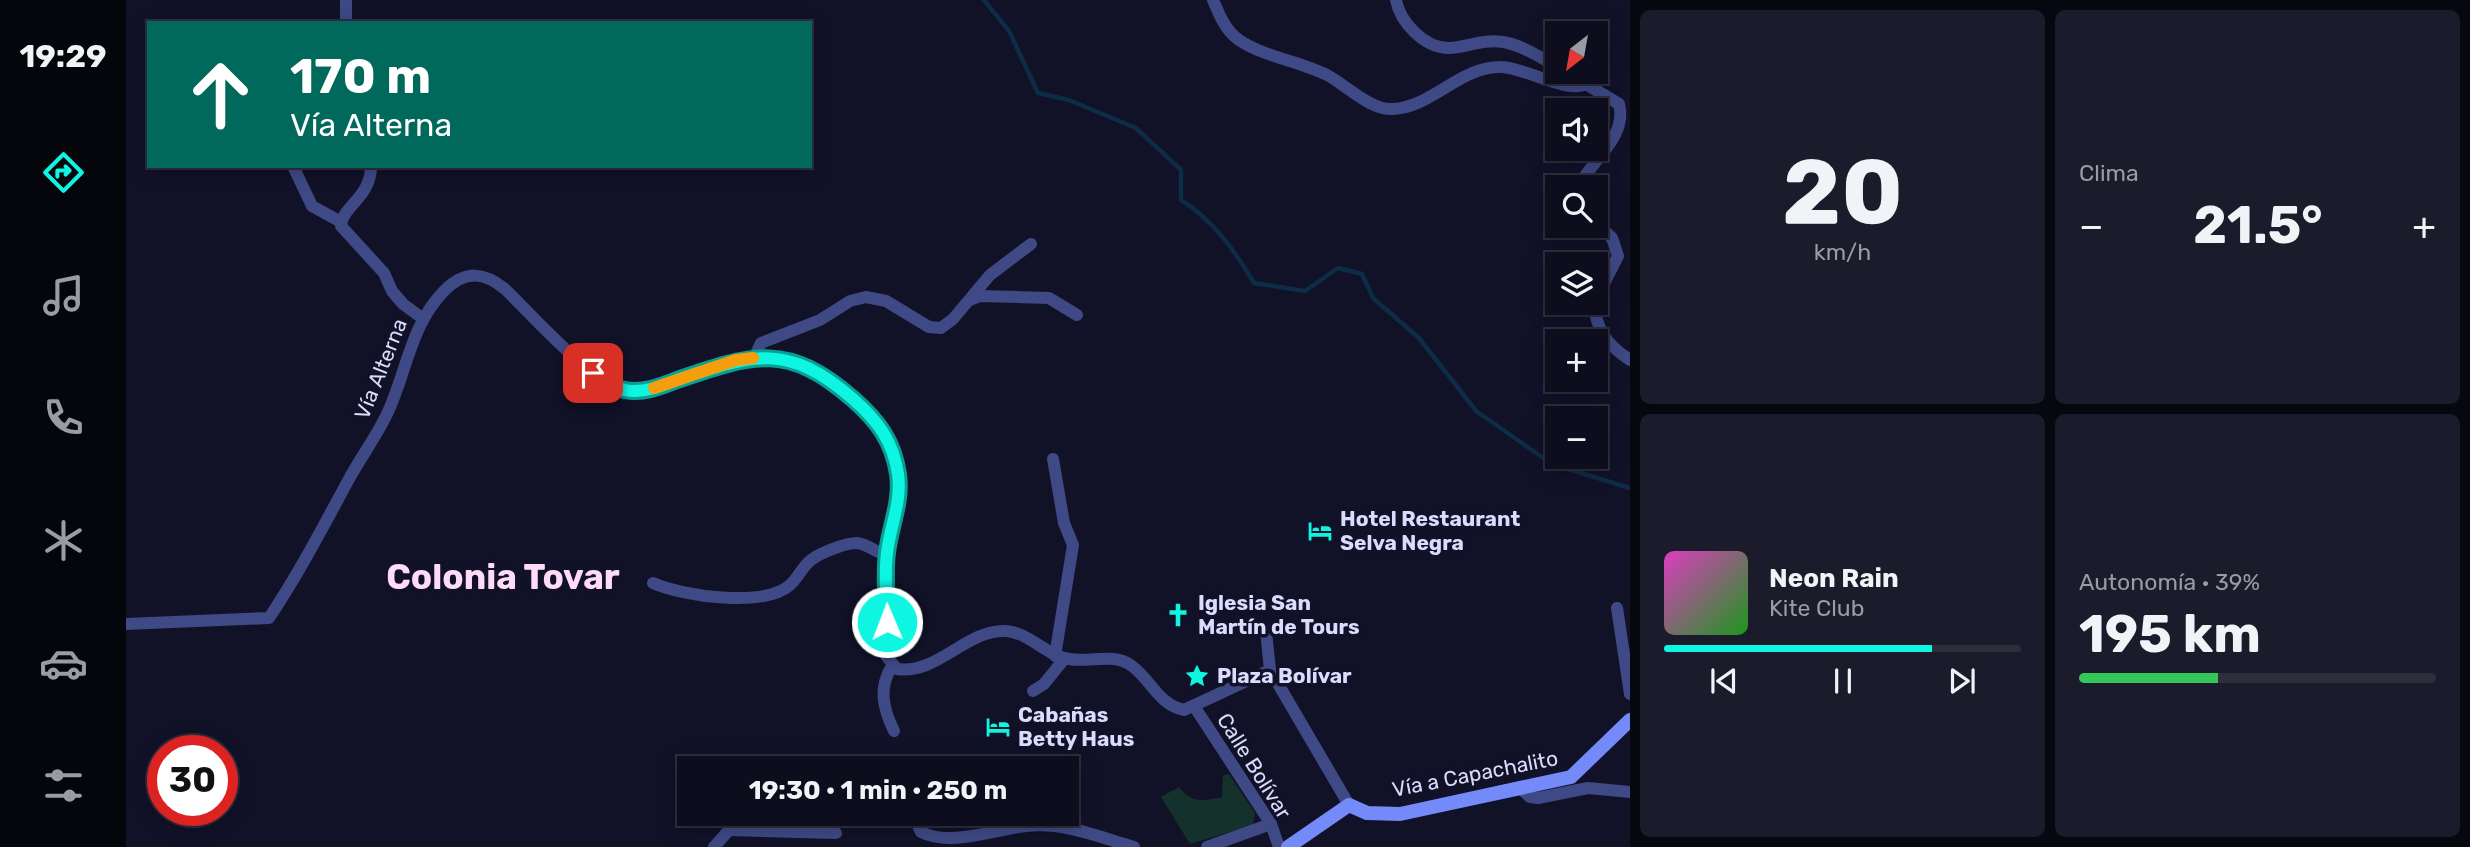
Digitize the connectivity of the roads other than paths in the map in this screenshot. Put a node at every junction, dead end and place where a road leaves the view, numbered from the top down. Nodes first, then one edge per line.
1 (346, 0) edge
2 (1213, 0) edge
3 (1396, 0) edge
4 (346, 21) edge
5 (1545, 61) edge
6 (1545, 78) edge
7 (1560, 84) edge
8 (1584, 84) edge
9 (1589, 84) edge
10 (294, 168) edge
11 (370, 168) edge
12 (1587, 175) edge
13 (341, 222) junction
14 (1608, 234) edge
15 (1031, 244) dead end
16 (1608, 276) edge
17 (970, 300) junction
18 (1077, 315) dead end
19 (1597, 315) edge
20 (422, 318) junction
21 (754, 358) junction
22 (1630, 360) edge
23 (1053, 459) dead end
24 (887, 555) junction
25 (653, 583) dead end
26 (1617, 608) dead end
27 (126, 624) edge
28 (1266, 631) dead end
29 (1060, 657) junction
30 (892, 666) junction
31 (1270, 670) junction
32 (1033, 691) dead end
33 (1630, 694) edge
34 (1194, 706) junction
35 (1630, 720) edge
36 (894, 731) dead end
37 (1521, 789) junction
38 (1630, 792) edge
39 (1349, 805) junction
40 (1271, 824) junction
41 (737, 826) edge
42 (918, 826) edge
43 (1033, 826) edge
44 (1051, 826) edge
45 (729, 830) junction
46 (836, 833) dead end
47 (714, 847) edge
48 (1134, 847) edge
49 (1207, 847) edge
50 (1279, 847) edge
51 (1288, 847) edge

1 - 4 street
2 - 6 street
3 - 5 street
7 - 8 street
9 - 12 street
10 - 13 street
11 - 13 street
13 - 20 street
14 - 16 street
15 - 17 street
17 - 18 street
17 - 21 street
19 - 22 street
20 - 21 street, Vía Alterna
20 - 27 street, Vía Alterna
21 - 24 street
23 - 29 street
24 - 25 street
24 - 30 street
26 - 33 street
28 - 31 street
29 - 30 street
29 - 32 street
29 - 34 street
30 - 36 street
31 - 34 street
31 - 39 street
34 - 40 street, Calle Bolívar
35 - 37 street, Vía a Capachalito
37 - 38 street
37 - 39 street, Vía a Capachalito
39 - 51 street
40 - 49 street
40 - 50 street, Calle Bolívar
41 - 45 street
42 - 43 street
44 - 48 street
45 - 46 street
45 - 47 street

